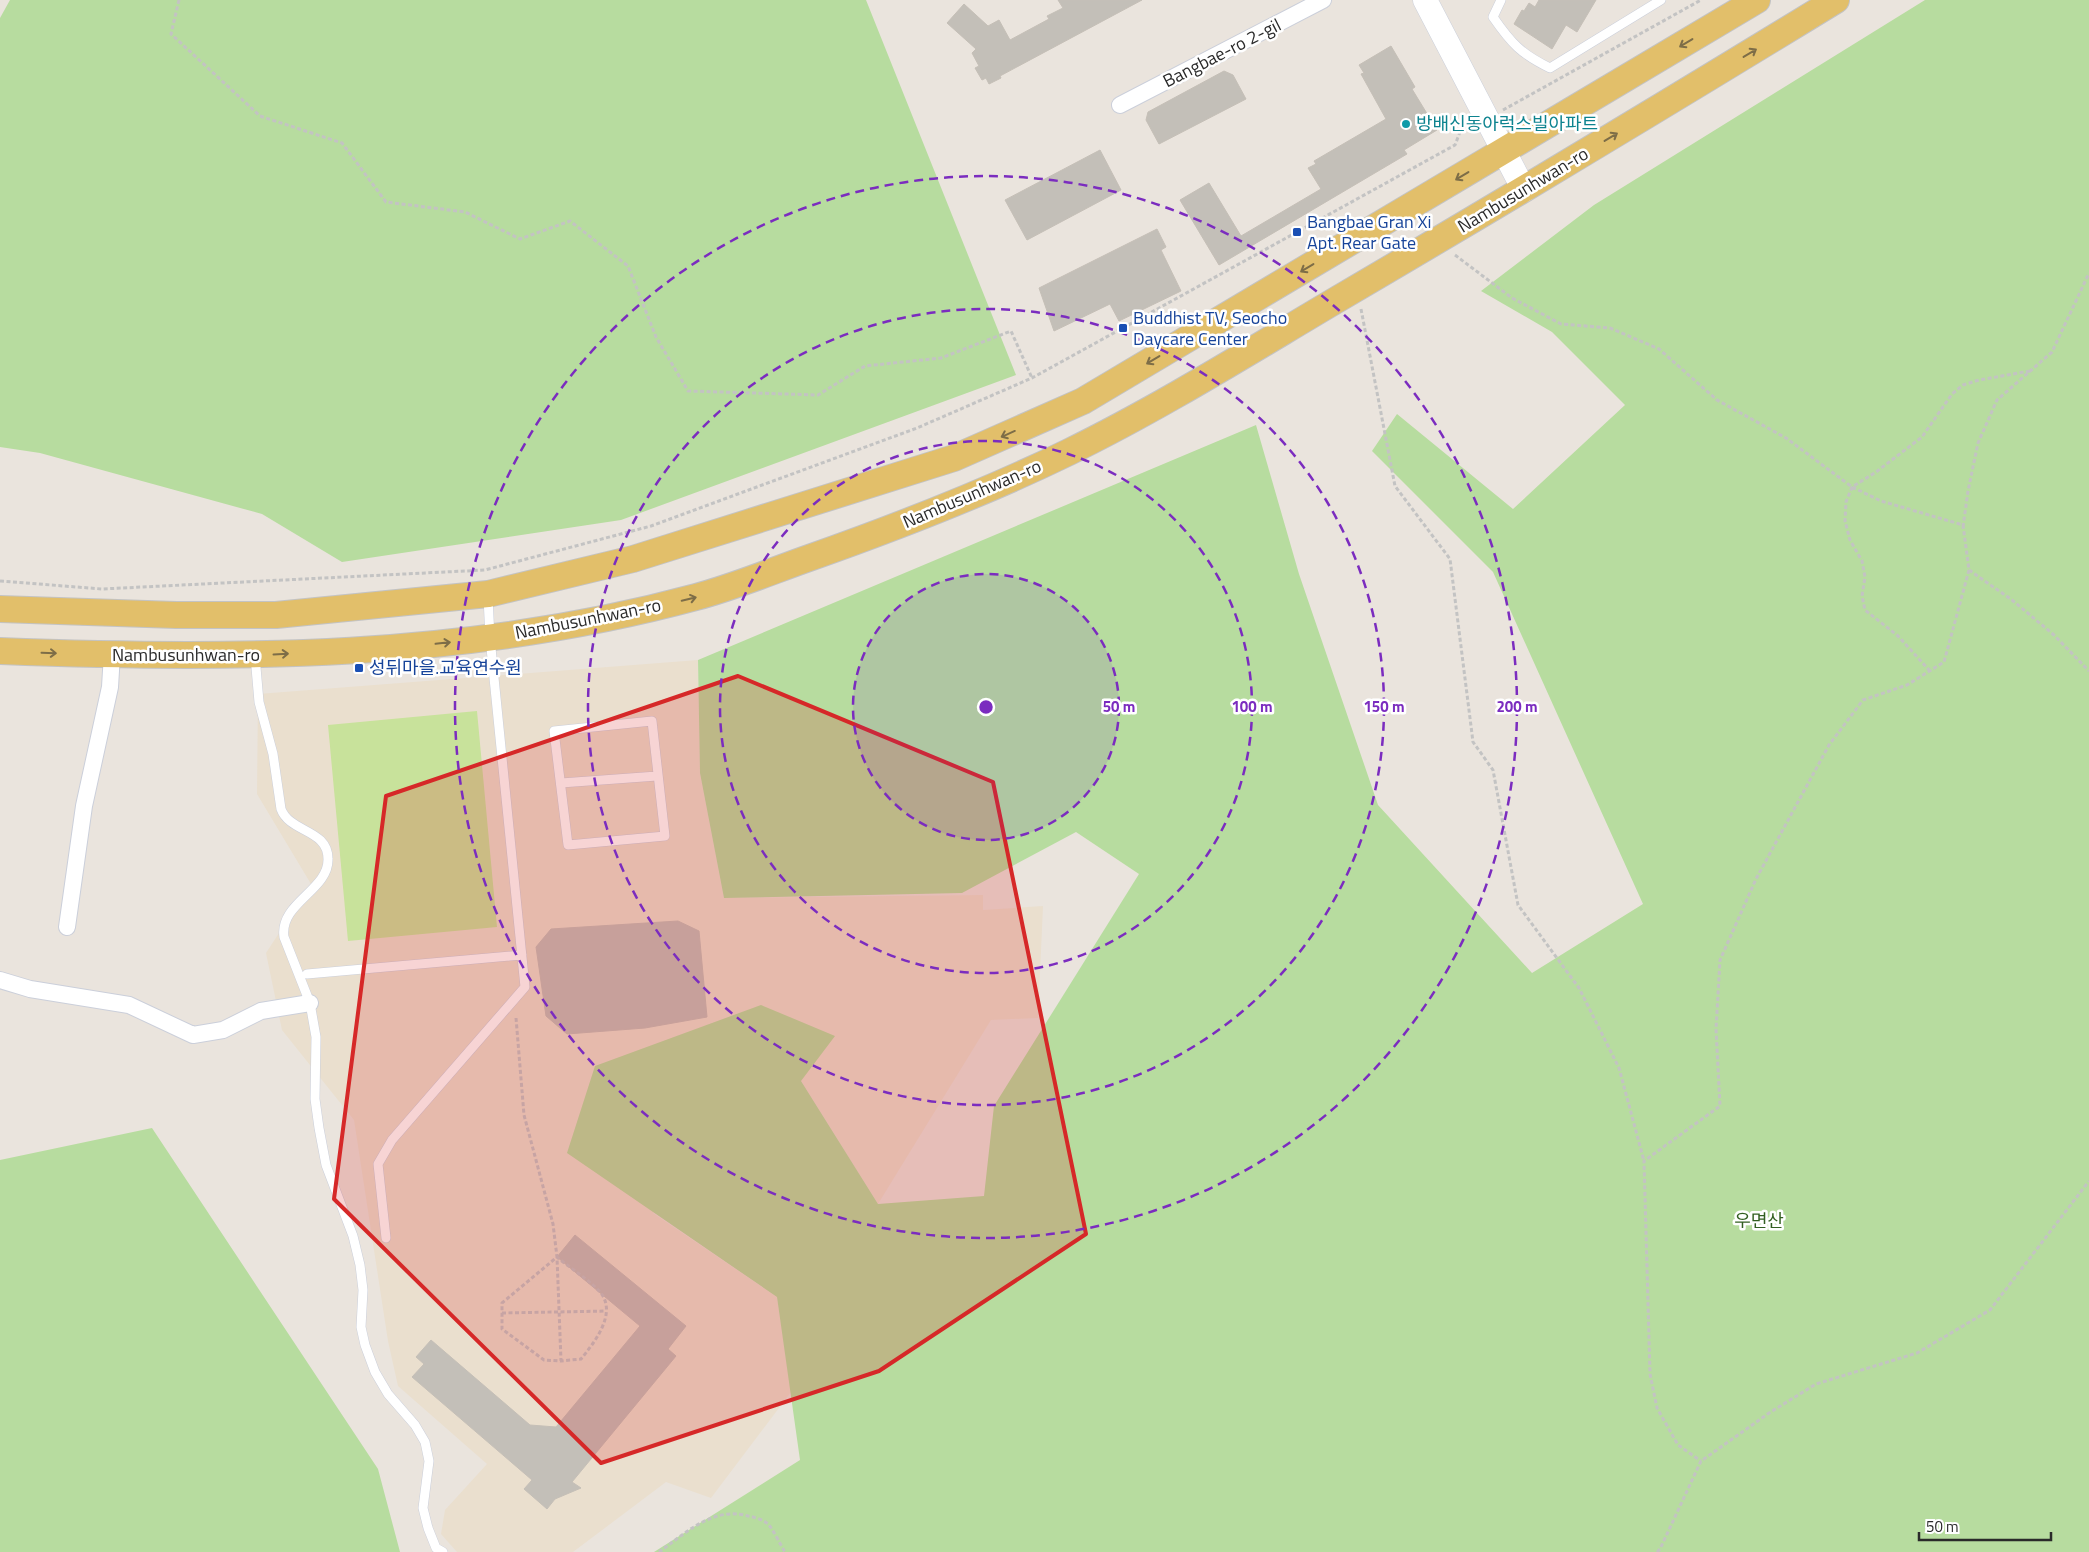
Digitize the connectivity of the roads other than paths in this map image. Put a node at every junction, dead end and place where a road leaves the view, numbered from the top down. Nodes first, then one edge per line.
1 (1323, 0) edge
2 (1425, 0) edge
3 (1501, 0) edge
4 (1661, 0) edge
5 (1758, 0) edge
6 (1836, 0) edge
7 (1120, 105) dead end
8 (1504, 151) junction
9 (1524, 190) junction
10 (488, 594) junction
11 (0, 610) edge
12 (490, 638) junction
13 (0, 651) edge
14 (112, 654) junction
15 (255, 656) junction
16 (657, 776) junction
17 (561, 783) junction
18 (67, 927) dead end
19 (522, 955) junction
20 (307, 974) dead end
21 (0, 980) edge
22 (310, 1003) junction
23 (386, 1238) dead end
24 (443, 1552) edge

1 - 7 street, Bangbae-ro 2-gil
2 - 8 main road
3 - 4 lane
5 -> 8 main road
9 -> 6 main road, Nambusunhwan-ro
8 - 9 main road
8 -> 10 main road
12 -> 9 main road, Nambusunhwan-ro
10 - 11 main road
10 - 12 lane
15 -> 12 main road, Nambusunhwan-ro
12 - 19 lane
13 -> 14 main road, Nambusunhwan-ro
14 - 15 main road, Nambusunhwan-ro
14 - 18 street
15 - 22 lane
16 - 17 lane
16 - 17 lane
16 - 17 lane
19 - 20 lane
19 - 23 lane
21 - 22 street
22 - 24 lane

